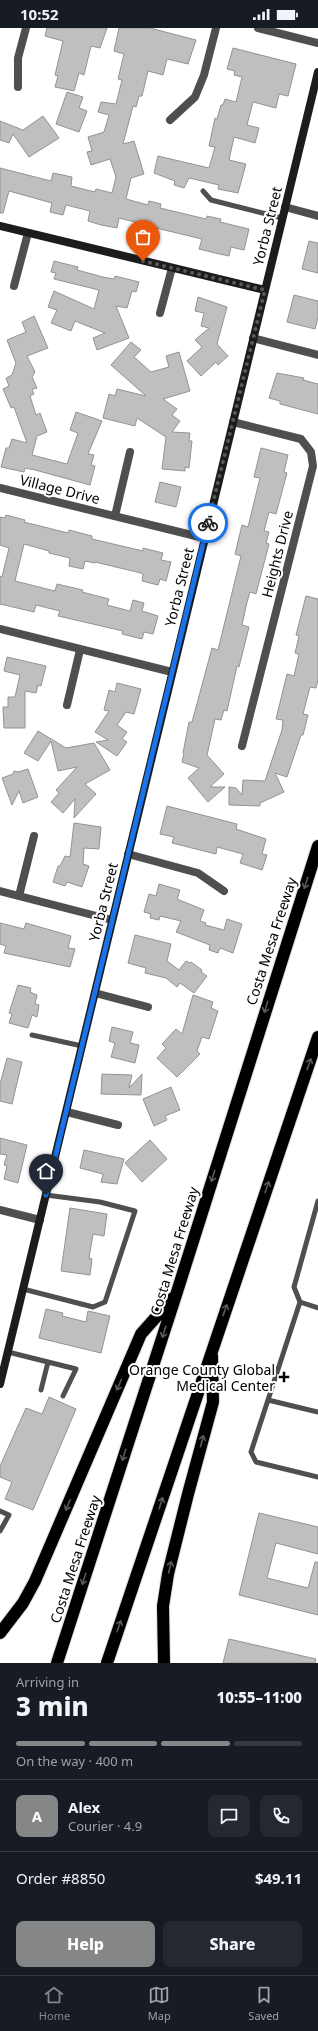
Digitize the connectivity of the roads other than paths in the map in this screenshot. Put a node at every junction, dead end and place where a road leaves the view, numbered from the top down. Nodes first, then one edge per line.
1 (26, 28) edge
2 (216, 28) edge
3 (258, 28) edge
4 (318, 43) edge
5 (317, 78) edge
6 (18, 87) dead end
7 (170, 120) dead end
8 (203, 191) dead end
9 (285, 207) junction
10 (318, 216) edge
11 (282, 218) junction
12 (0, 226) edge
13 (28, 232) junction
14 (172, 268) junction
15 (14, 286) dead end
16 (265, 290) junction
17 (160, 313) dead end
18 (253, 338) junction
19 (318, 355) edge
20 (232, 422) junction
21 (130, 452) dead end
22 (0, 488) edge
23 (115, 516) junction
24 (204, 538) junction
25 (0, 629) edge
26 (80, 650) junction
27 (172, 672) junction
28 (67, 705) dead end
29 (242, 746) dead end
30 (34, 836) dead end
31 (318, 846) edge
32 (128, 854) junction
33 (0, 891) edge
34 (224, 891) dead end
35 (19, 896) junction
36 (112, 920) junction
37 (95, 993) junction
38 (148, 1007) dead end
39 (32, 1034) dead end
40 (318, 1037) edge
41 (82, 1046) junction
42 (66, 1112) junction
43 (118, 1125) dead end
44 (46, 1195) junction
45 (318, 1201) edge
46 (0, 1210) edge
47 (40, 1220) junction
48 (23, 1289) junction
49 (176, 1295) junction
50 (300, 1302) junction
51 (318, 1308) edge
52 (212, 1347) junction
53 (8, 1352) junction
54 (48, 1362) junction
55 (0, 1384) edge
56 (41, 1390) dead end
57 (63, 1396) dead end
58 (268, 1400) junction
59 (318, 1412) edge
60 (318, 1477) edge
61 (0, 1510) edge
62 (0, 1531) edge
63 (0, 1633) edge
64 (57, 1663) edge
65 (107, 1663) edge
66 (164, 1663) edge

1 - 6 street
2 - 7 street
3 - 4 street
5 - 9 main road, Yorba Street
8 - 11 lane
9 - 10 street
9 - 11 main road, Yorba Street
11 - 16 main road, Yorba Street
12 - 13 main road
13 - 14 main road
13 - 15 street
14 - 16 main road
14 - 17 street
16 - 18 main road, Yorba Street
18 - 19 street
18 - 20 main road, Yorba Street
20 - 24 main road, Yorba Street
20 - 29 street, Heights Drive
21 - 23 street, Village Drive
22 - 23 street, Village Drive
23 - 24 street, Village Drive
24 - 27 main road, Yorba Street
25 - 26 street
26 - 27 street
26 - 28 street
27 - 32 main road, Yorba Street
30 - 35 street
31 -> 49 highway, Costa Mesa Freeway
32 - 34 street
32 - 36 main road, Yorba Street
33 - 35 street
35 - 36 street
36 - 37 main road, Yorba Street
37 - 38 street
37 - 41 main road, Yorba Street
39 - 41 lane
52 -> 40 highway
41 - 42 main road, Yorba Street
42 - 43 street
42 - 44 main road, Yorba Street
44 - 47 main road, Yorba Street
44 - 48 lane
45 - 50 lane
46 - 47 street
47 - 48 main road, Yorba Street
48 - 53 main road, Yorba Street
49 -> 63 highway
49 -> 64 highway, Costa Mesa Freeway
50 - 51 lane
50 - 58 lane
65 -> 52 highway
66 -> 52 highway
53 - 54 lane
53 - 55 main road, Yorba Street
54 - 56 lane
54 - 57 lane
58 - 59 lane
58 - 60 lane
61 - 62 lane

